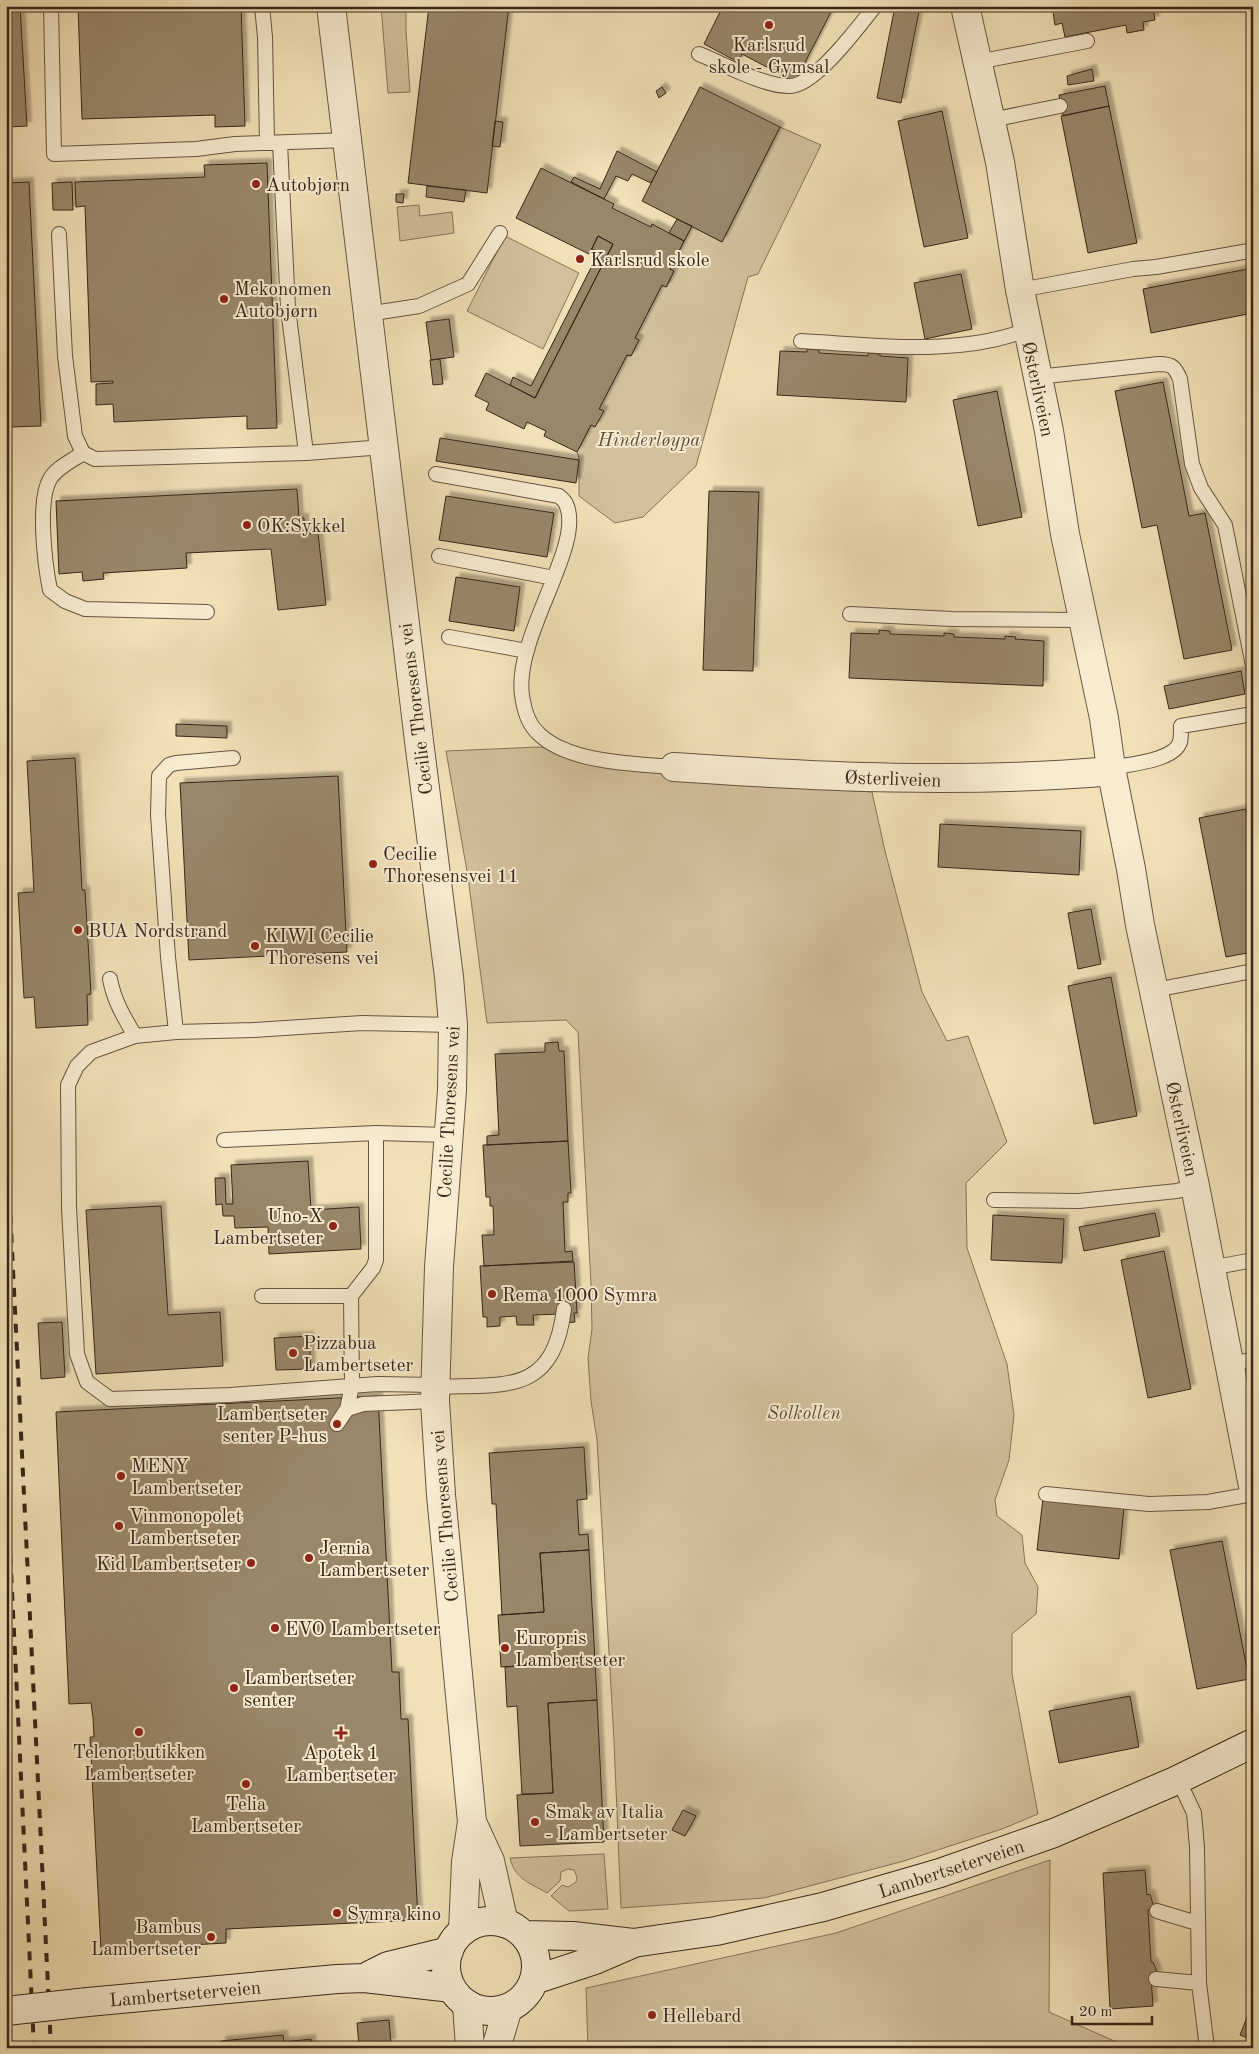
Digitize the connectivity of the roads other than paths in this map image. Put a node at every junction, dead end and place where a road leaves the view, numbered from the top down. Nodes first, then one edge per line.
1 (51, 6) edge
2 (262, 6) edge
3 (331, 6) edge
4 (875, 6) edge
5 (965, 6) edge
6 (1087, 41) dead end
7 (699, 54) dead end
8 (977, 62) junction
9 (1060, 106) dead end
10 (991, 120) junction
11 (348, 140) junction
12 (273, 143) junction
13 (500, 233) dead end
14 (58, 234) dead end
15 (1248, 251) dead end
16 (1020, 290) junction
17 (368, 314) junction
18 (1027, 330) junction
19 (800, 340) dead end
20 (1037, 377) junction
21 (384, 447) junction
22 (83, 453) junction
23 (306, 453) junction
24 (436, 474) dead end
25 (439, 556) dead end
26 (554, 578) junction
27 (207, 612) dead end
28 (850, 614) dead end
29 (1084, 620) junction
30 (449, 637) dead end
31 (526, 651) junction
32 (1253, 666) edge
33 (1253, 714) edge
34 (233, 758) dead end
35 (674, 766) joint
36 (1112, 770) junction
37 (1253, 971) edge
38 (110, 979) dead end
39 (1155, 990) junction
40 (453, 1025) junction
41 (176, 1032) junction
42 (135, 1036) junction
43 (376, 1134) junction
44 (448, 1135) junction
45 (224, 1140) dead end
46 (1195, 1186) junction
47 (994, 1200) dead end
48 (1253, 1260) edge
49 (1211, 1268) junction
50 (262, 1296) dead end
51 (351, 1296) junction
52 (564, 1309) dead end
53 (1240, 1362) edge
54 (352, 1386) junction
55 (435, 1391) junction
56 (347, 1409) junction
57 (337, 1424) dead end
58 (1253, 1486) edge
59 (1046, 1494) dead end
60 (1253, 1494) edge
61 (1253, 1743) edge
62 (1178, 1779) junction
63 (472, 1822) junction
64 (1157, 1911) dead end
65 (1197, 1924) junction
66 (514, 1929) junction
67 (456, 1941) junction
68 (633, 1943) junction
69 (364, 1978) junction
70 (1156, 1979) dead end
71 (534, 1980) junction
72 (1199, 1983) junction
73 (460, 1996) junction
74 (508, 2008) junction
75 (6, 2011) edge
76 (470, 2048) edge
77 (496, 2048) edge
78 (1207, 2048) edge

1 - 12 lane
2 - 12 lane
3 - 11 street, Cecilie Thoresens vei
4 - 7 lane
5 - 8 street, Østerliveien
6 - 8 lane
8 - 10 street, Østerliveien
9 - 10 lane
10 - 16 street, Østerliveien
11 - 12 lane
11 - 17 street, Cecilie Thoresens vei
12 - 23 lane
13 - 17 lane
14 - 22 lane
15 - 16 lane
16 - 18 street, Østerliveien
17 - 21 street, Cecilie Thoresens vei
18 - 19 lane
18 - 20 street, Østerliveien
20 - 29 street, Østerliveien
20 - 32 lane
21 - 23 lane
21 - 40 street, Cecilie Thoresens vei
22 - 23 lane
22 - 27 lane
24 - 26 lane
25 - 26 lane
26 - 31 lane
28 - 29 lane
29 - 36 street, Østerliveien
30 - 31 lane
31 - 35 lane
33 - 36 lane
34 - 41 lane
35 - 36 street, Østerliveien
36 - 39 street, Østerliveien
37 - 39 lane
38 - 42 lane
39 - 46 street, Østerliveien
40 - 41 lane
40 - 44 street, Cecilie Thoresens vei
41 - 42 lane
42 - 54 lane
43 - 44 lane
43 - 45 lane
43 - 51 lane
44 - 55 street, Cecilie Thoresens vei
46 - 47 lane
46 - 49 street, Østerliveien
48 - 49 lane
49 - 53 street, Østerliveien
50 - 51 lane
51 - 54 lane
52 - 55 lane
53 - 58 street, Østerliveien
54 - 55 lane
54 - 56 lane
55 - 56 lane
55 - 63 street, Cecilie Thoresens vei
56 - 57 lane
59 - 60 lane
61 - 62 street, Lambertseterveien
62 - 65 lane
62 - 68 street, Lambertseterveien
63 - 66 street, Cecilie Thoresens vei
63 - 67 street, Cecilie Thoresens vei
64 - 65 lane
65 - 72 lane
66 - 67 street
66 - 68 street, Lambertseterveien
66 - 71 street
67 - 69 street, Lambertseterveien
67 - 73 street
68 - 71 street, Lambertseterveien
69 - 73 street, Lambertseterveien
69 - 75 street, Lambertseterveien, bridge
70 - 72 lane
71 - 74 street
72 - 78 lane
73 - 74 street
73 - 76 street
74 - 77 street

